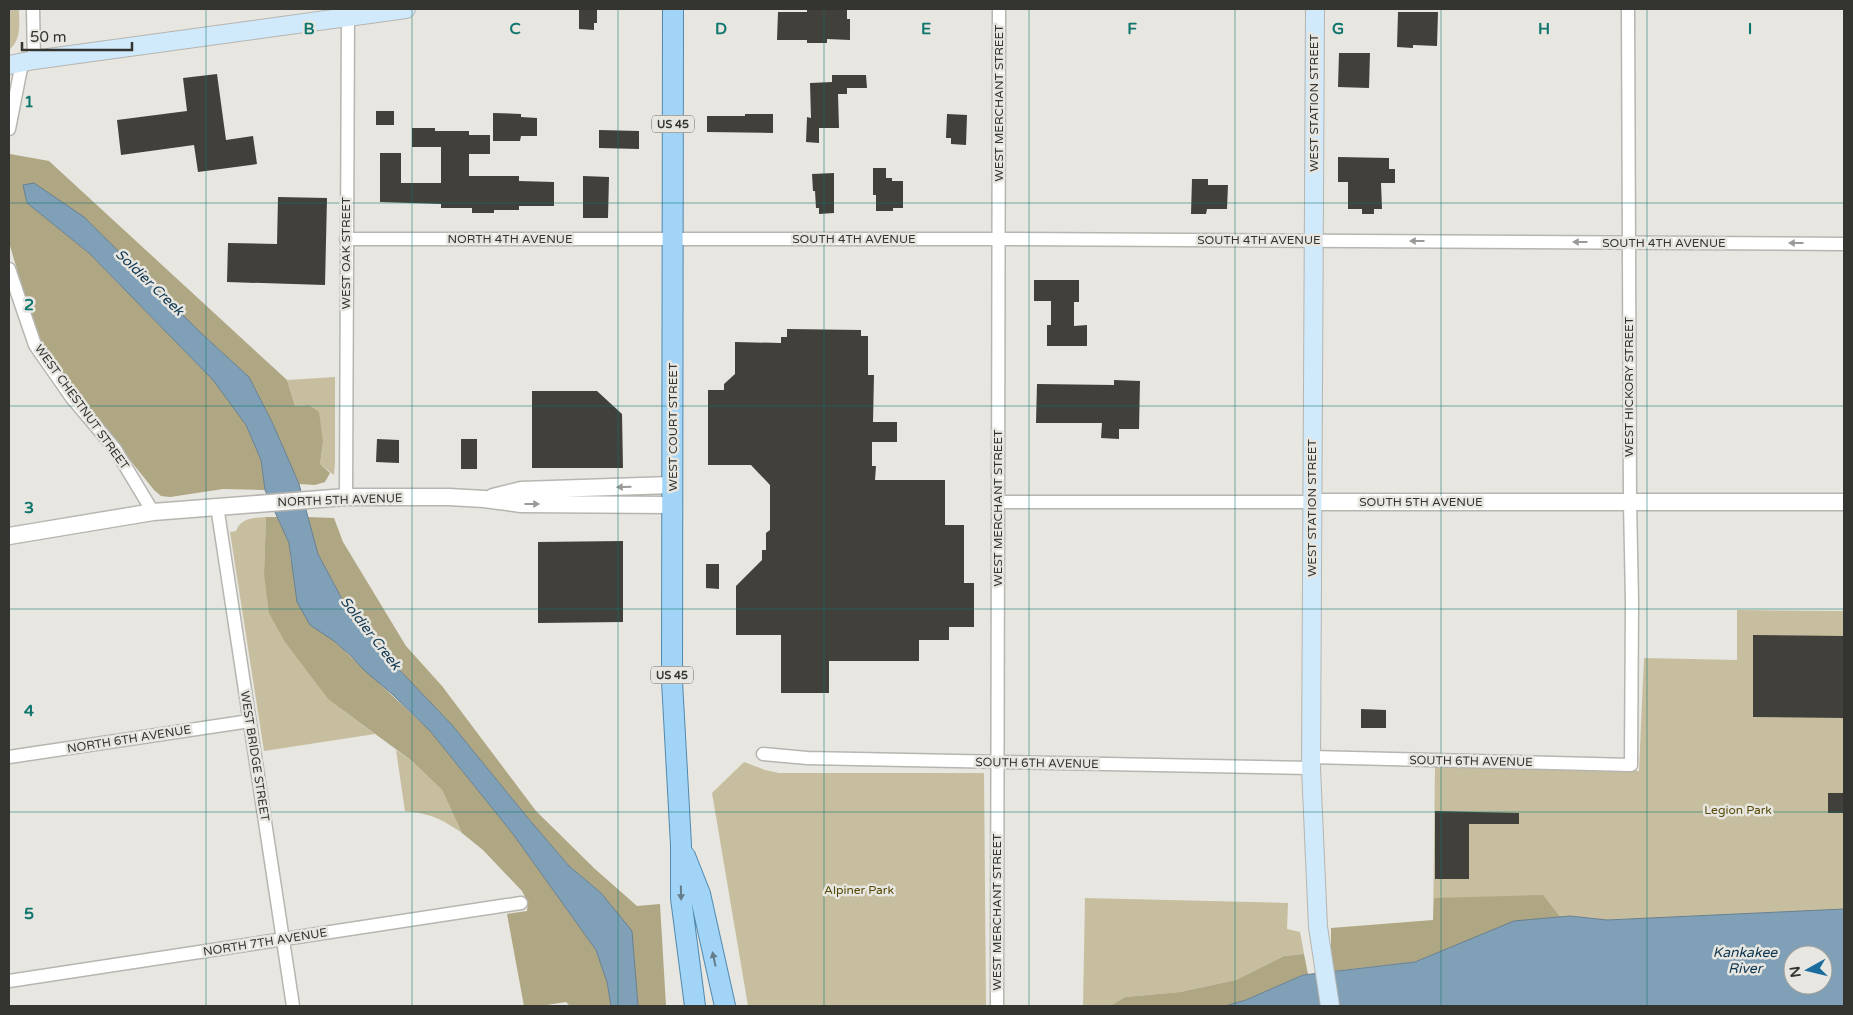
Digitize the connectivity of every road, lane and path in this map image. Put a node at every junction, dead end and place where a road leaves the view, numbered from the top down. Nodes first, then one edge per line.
1 (33, 9) edge
2 (406, 9) edge
3 (673, 9) edge
4 (999, 9) edge
5 (1315, 9) edge
6 (1628, 9) edge
7 (348, 13) edge
8 (22, 63) edge
9 (9, 129) edge
10 (346, 239) junction
11 (999, 239) junction
12 (673, 240) junction
13 (1313, 241) junction
14 (1628, 242) junction
15 (1844, 244) edge
16 (9, 270) edge
17 (672, 495) junction
18 (346, 497) junction
19 (998, 502) junction
20 (1312, 502) junction
21 (1630, 502) junction
22 (1844, 502) edge
23 (218, 506) junction
24 (153, 512) junction
25 (9, 536) edge
26 (250, 721) junction
27 (763, 754) dead end
28 (9, 757) edge
29 (998, 762) junction
30 (1311, 762) junction
31 (1631, 765) joint
32 (681, 844) junction
33 (521, 903) dead end
34 (283, 939) junction
35 (9, 981) edge
36 (293, 1006) edge
37 (695, 1006) edge
38 (725, 1006) edge
39 (997, 1006) edge
40 (1330, 1006) edge

1 - 8 street
2 - 7 main road
3 - 12 main road, WEST COURT STREET / US 45
4 - 11 street, WEST MERCHANT STREET
5 - 13 main road, WEST STATION STREET
6 - 14 street, WEST HICKORY STREET
7 - 8 main road
7 - 10 street, WEST OAK STREET
8 - 9 street
10 - 12 street, NORTH 4TH AVENUE
10 - 18 street, WEST OAK STREET
11 - 12 street, SOUTH 4TH AVENUE
11 - 13 street, SOUTH 4TH AVENUE
11 - 19 street, WEST MERCHANT STREET
12 - 17 main road, WEST COURT STREET / US 45
14 -> 13 street, SOUTH 4TH AVENUE
13 - 20 main road, WEST STATION STREET
15 -> 14 street, SOUTH 4TH AVENUE
14 - 21 street, WEST HICKORY STREET
16 - 24 street, WEST CHESTNUT STREET
17 - 18 street, NORTH 5TH AVENUE
17 - 32 main road, WEST COURT STREET / US 45
18 - 23 street, NORTH 5TH AVENUE
19 - 20 street, SOUTH 5TH AVENUE
19 - 29 street, WEST MERCHANT STREET
20 - 21 street, SOUTH 5TH AVENUE
20 - 30 main road, WEST STATION STREET
21 - 22 street, SOUTH 5TH AVENUE
21 - 31 street, WEST HICKORY STREET
23 - 24 street, NORTH 5TH AVENUE
23 - 26 street, WEST BRIDGE STREET
24 - 25 street, NORTH 5TH AVENUE
26 - 28 street, NORTH 6TH AVENUE
26 - 34 street, WEST BRIDGE STREET
27 - 29 street, SOUTH 6TH AVENUE
29 - 30 street, SOUTH 6TH AVENUE
29 - 39 street, WEST MERCHANT STREET
30 - 31 street, SOUTH 6TH AVENUE
30 - 40 main road, WEST STATION STREET
32 -> 37 main road, WEST COURT STREET / US 45
38 -> 32 main road, WEST COURT STREET / US 45
33 - 34 street, NORTH 7TH AVENUE
34 - 35 street, NORTH 7TH AVENUE
34 - 36 street, WEST BRIDGE STREET

